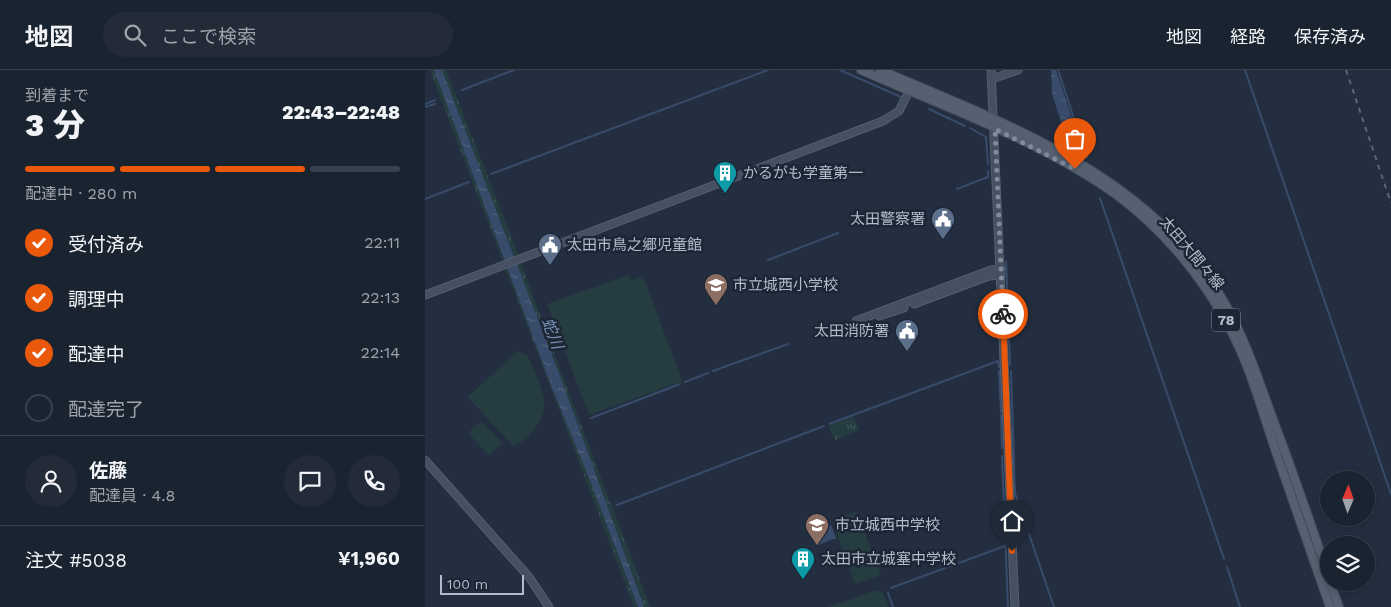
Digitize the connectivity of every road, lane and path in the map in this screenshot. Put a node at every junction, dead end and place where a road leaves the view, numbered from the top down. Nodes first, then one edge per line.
1 (861, 70) edge
2 (880, 70) edge
3 (991, 70) edge
4 (1018, 70) edge
5 (992, 79) junction
6 (909, 91) junction
7 (994, 120) junction
8 (995, 129) junction
9 (1001, 272) junction
10 (425, 295) edge
11 (425, 460) edge
12 (1320, 552) edge
13 (1334, 591) edge
14 (549, 607) edge
15 (1015, 607) edge
16 (1329, 607) edge
17 (1339, 607) edge

1 - 6 main road, 太田大間々線 / 78
2 - 7 main road, 太田大間々線 / 78
3 - 5 street
4 - 5 street
5 - 7 street
6 - 8 main road, 太田大間々線 / 78
6 - 10 street
7 - 8 street
7 - 12 main road, 太田大間々線 / 78
8 - 9 street
8 - 16 main road, 太田大間々線 / 78
9 - 9 street
9 - 15 street
11 - 14 street
13 - 17 main road

